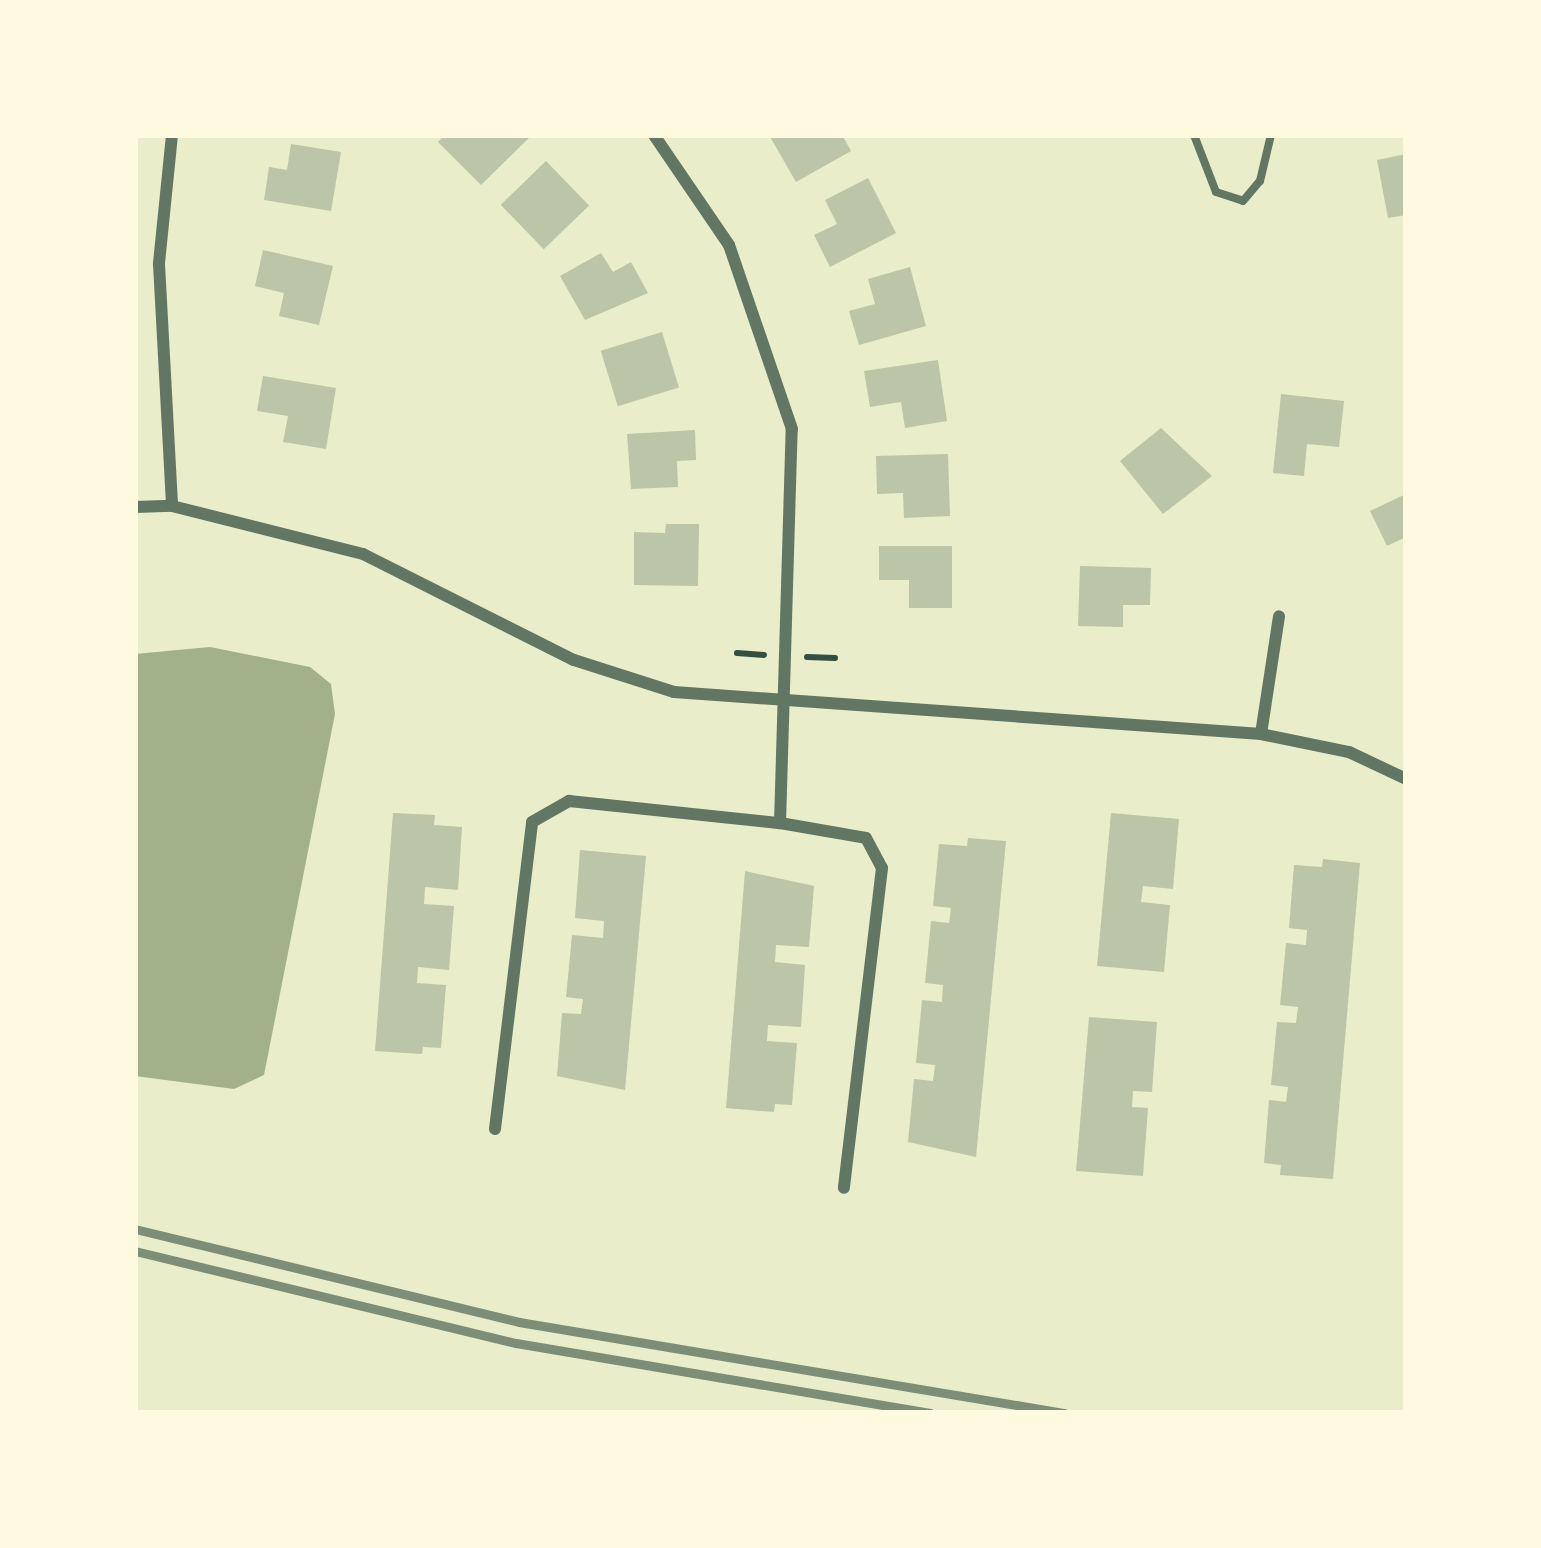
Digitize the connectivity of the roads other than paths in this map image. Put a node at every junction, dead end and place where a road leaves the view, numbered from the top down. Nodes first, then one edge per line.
1 (172, 135) edge
2 (654, 135) edge
3 (1194, 135) edge
4 (1271, 135) edge
5 (172, 506) junction
6 (135, 507) edge
7 (1279, 616) dead end
8 (784, 697) junction
9 (1262, 734) junction
10 (1406, 779) edge
11 (780, 823) junction
12 (495, 1130) dead end
13 (844, 1188) dead end

1 - 5 street
2 - 8 street
3 - 4 lane
5 - 6 street
5 - 8 street
7 - 9 street
8 - 9 street
8 - 11 street
9 - 10 street
11 - 12 street
11 - 13 street

